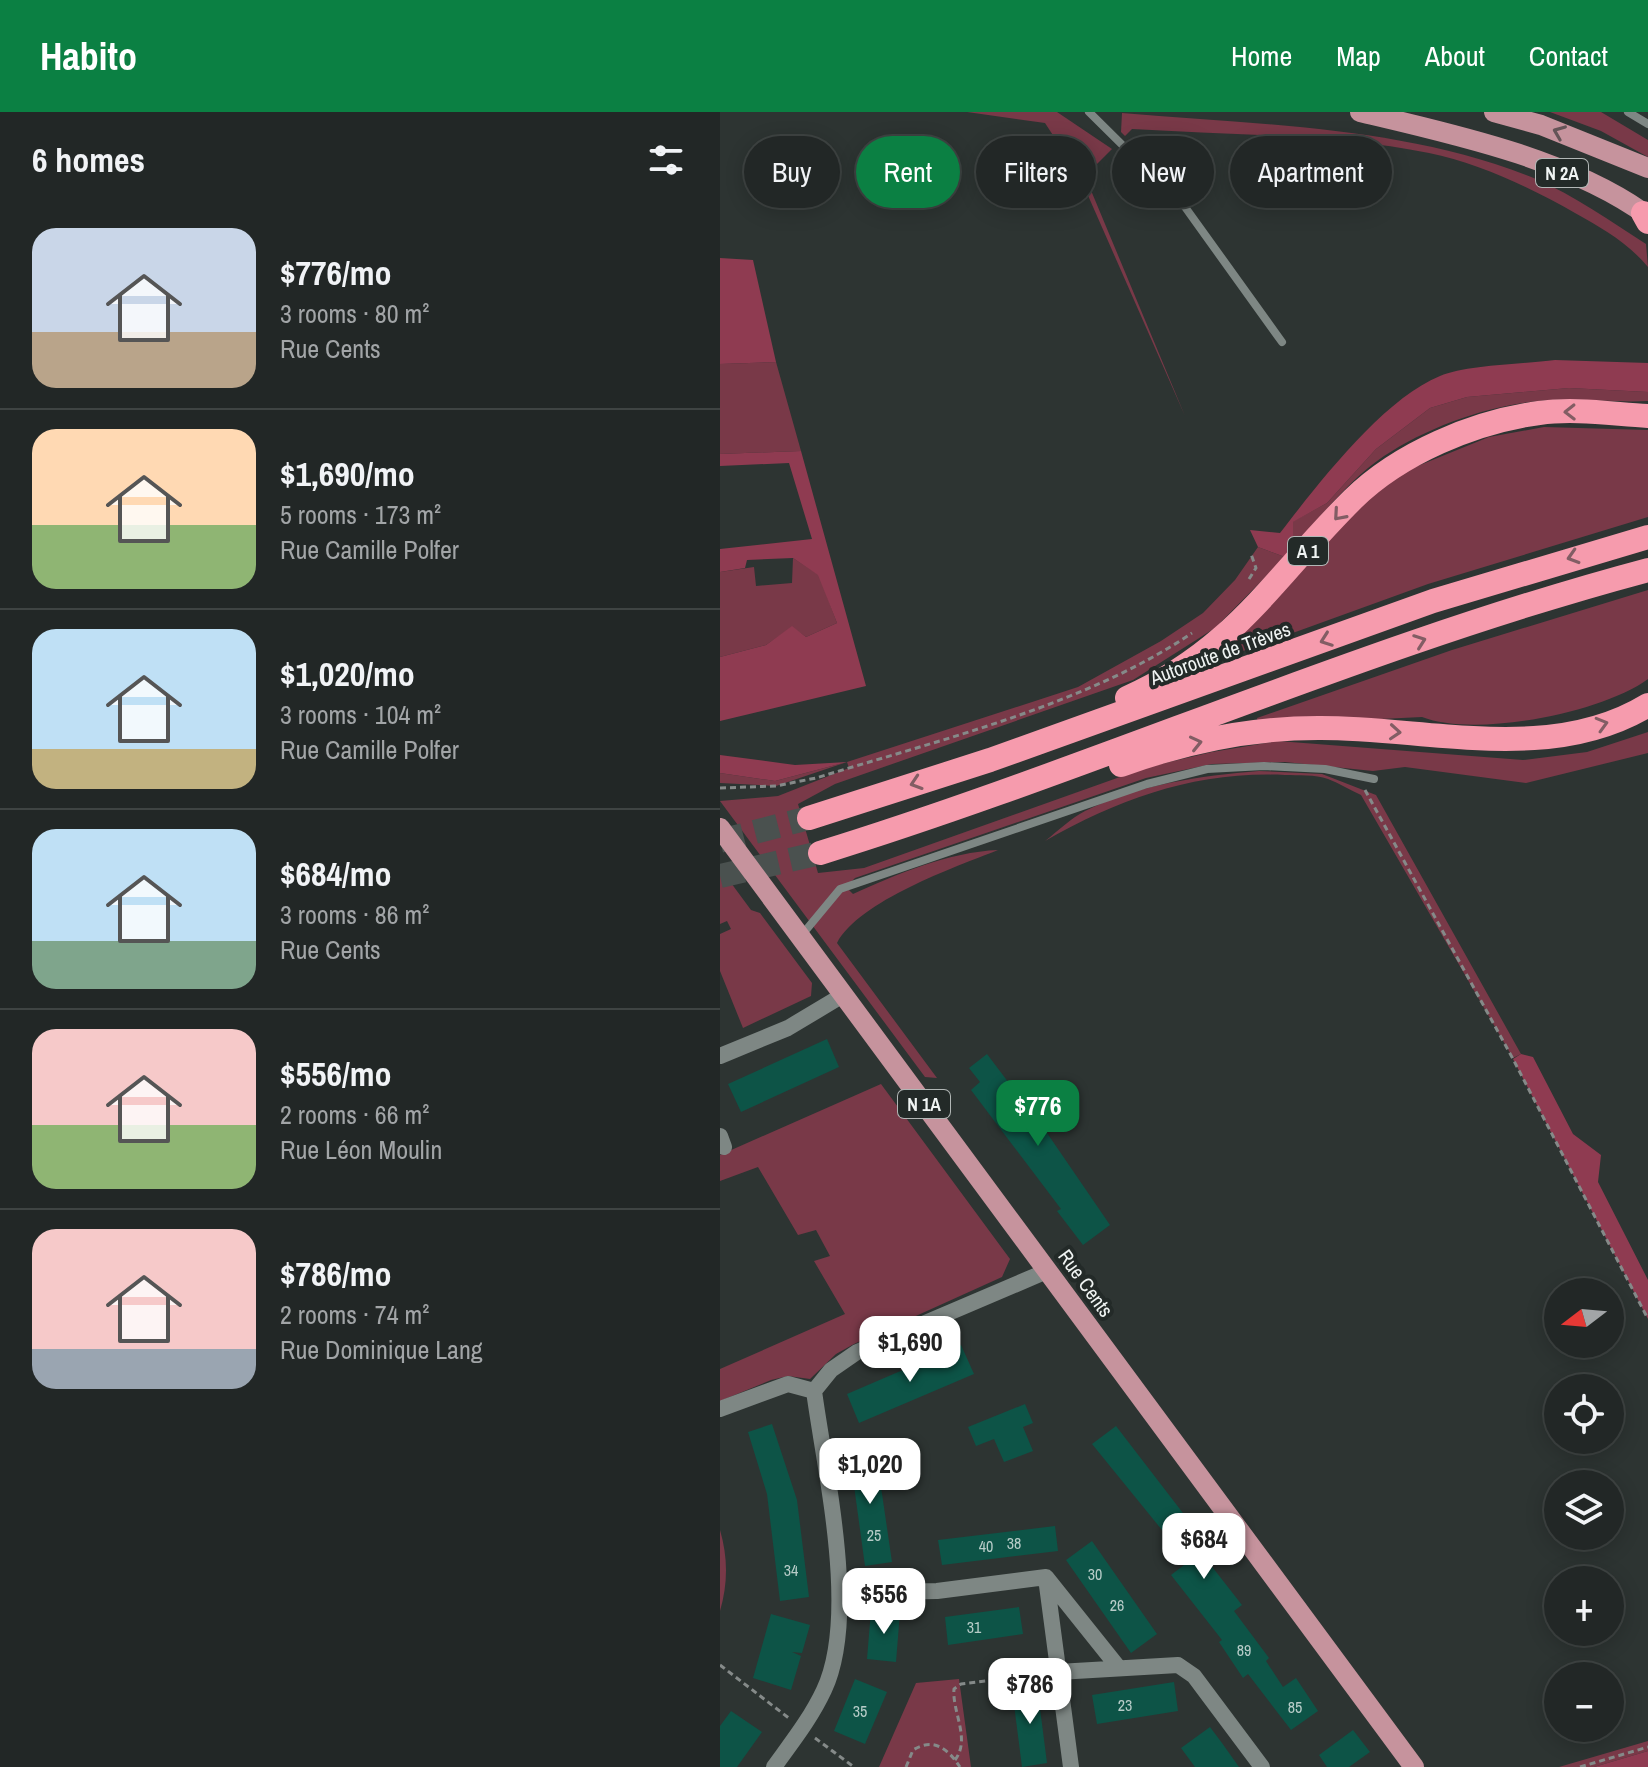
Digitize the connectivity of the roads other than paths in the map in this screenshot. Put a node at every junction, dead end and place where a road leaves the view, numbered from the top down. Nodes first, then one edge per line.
1 (1089, 112) edge
2 (1360, 112) edge
3 (1494, 112) edge
4 (1628, 112) edge
5 (1648, 124) edge
6 (1621, 159) junction
7 (1648, 168) edge
8 (1648, 179) edge
9 (1646, 217) edge
10 (1282, 342) dead end
11 (1648, 416) edge
12 (1648, 537) edge
13 (1648, 570) edge
14 (1648, 705) edge
15 (990, 760) junction
16 (1374, 779) dead end
17 (809, 818) tunnel mouth
18 (720, 828) edge
19 (853, 843) junction
20 (820, 853) tunnel mouth
21 (800, 936) junction
22 (843, 995) junction
23 (720, 1056) edge
24 (1047, 1271) junction
25 (814, 1391) junction
26 (720, 1409) edge
27 (1046, 1577) junction
28 (840, 1593) junction
29 (1118, 1667) junction
30 (1058, 1672) junction
31 (774, 1767) edge
32 (1071, 1767) edge
33 (1262, 1767) edge
34 (1414, 1767) edge

1 - 10 lane
2 - 9 main road, N 2A
6 -> 3 main road, N 2A
4 - 5 lane
6 - 7 main road, N 2A
6 - 8 main road, N 2A
11 -> 15 highway, A 1
12 -> 15 highway, Autoroute de Trèves / A 1
19 -> 13 highway
19 -> 14 highway
15 -> 17 highway, Autoroute de Trèves / A 1
16 - 21 lane
18 - 21 main road, Rue Cents / N 1A
19 - 20 highway
21 - 22 main road, Rue Cents / N 1A
22 - 23 street
22 - 24 main road, Rue Cents / N 1A
24 - 25 street
24 - 34 main road, Rue Cents / N 1A
25 - 26 street
25 - 28 street
27 - 28 street
27 - 29 street
27 - 30 street
28 - 31 street
29 - 30 street
29 - 33 street
30 - 32 street

